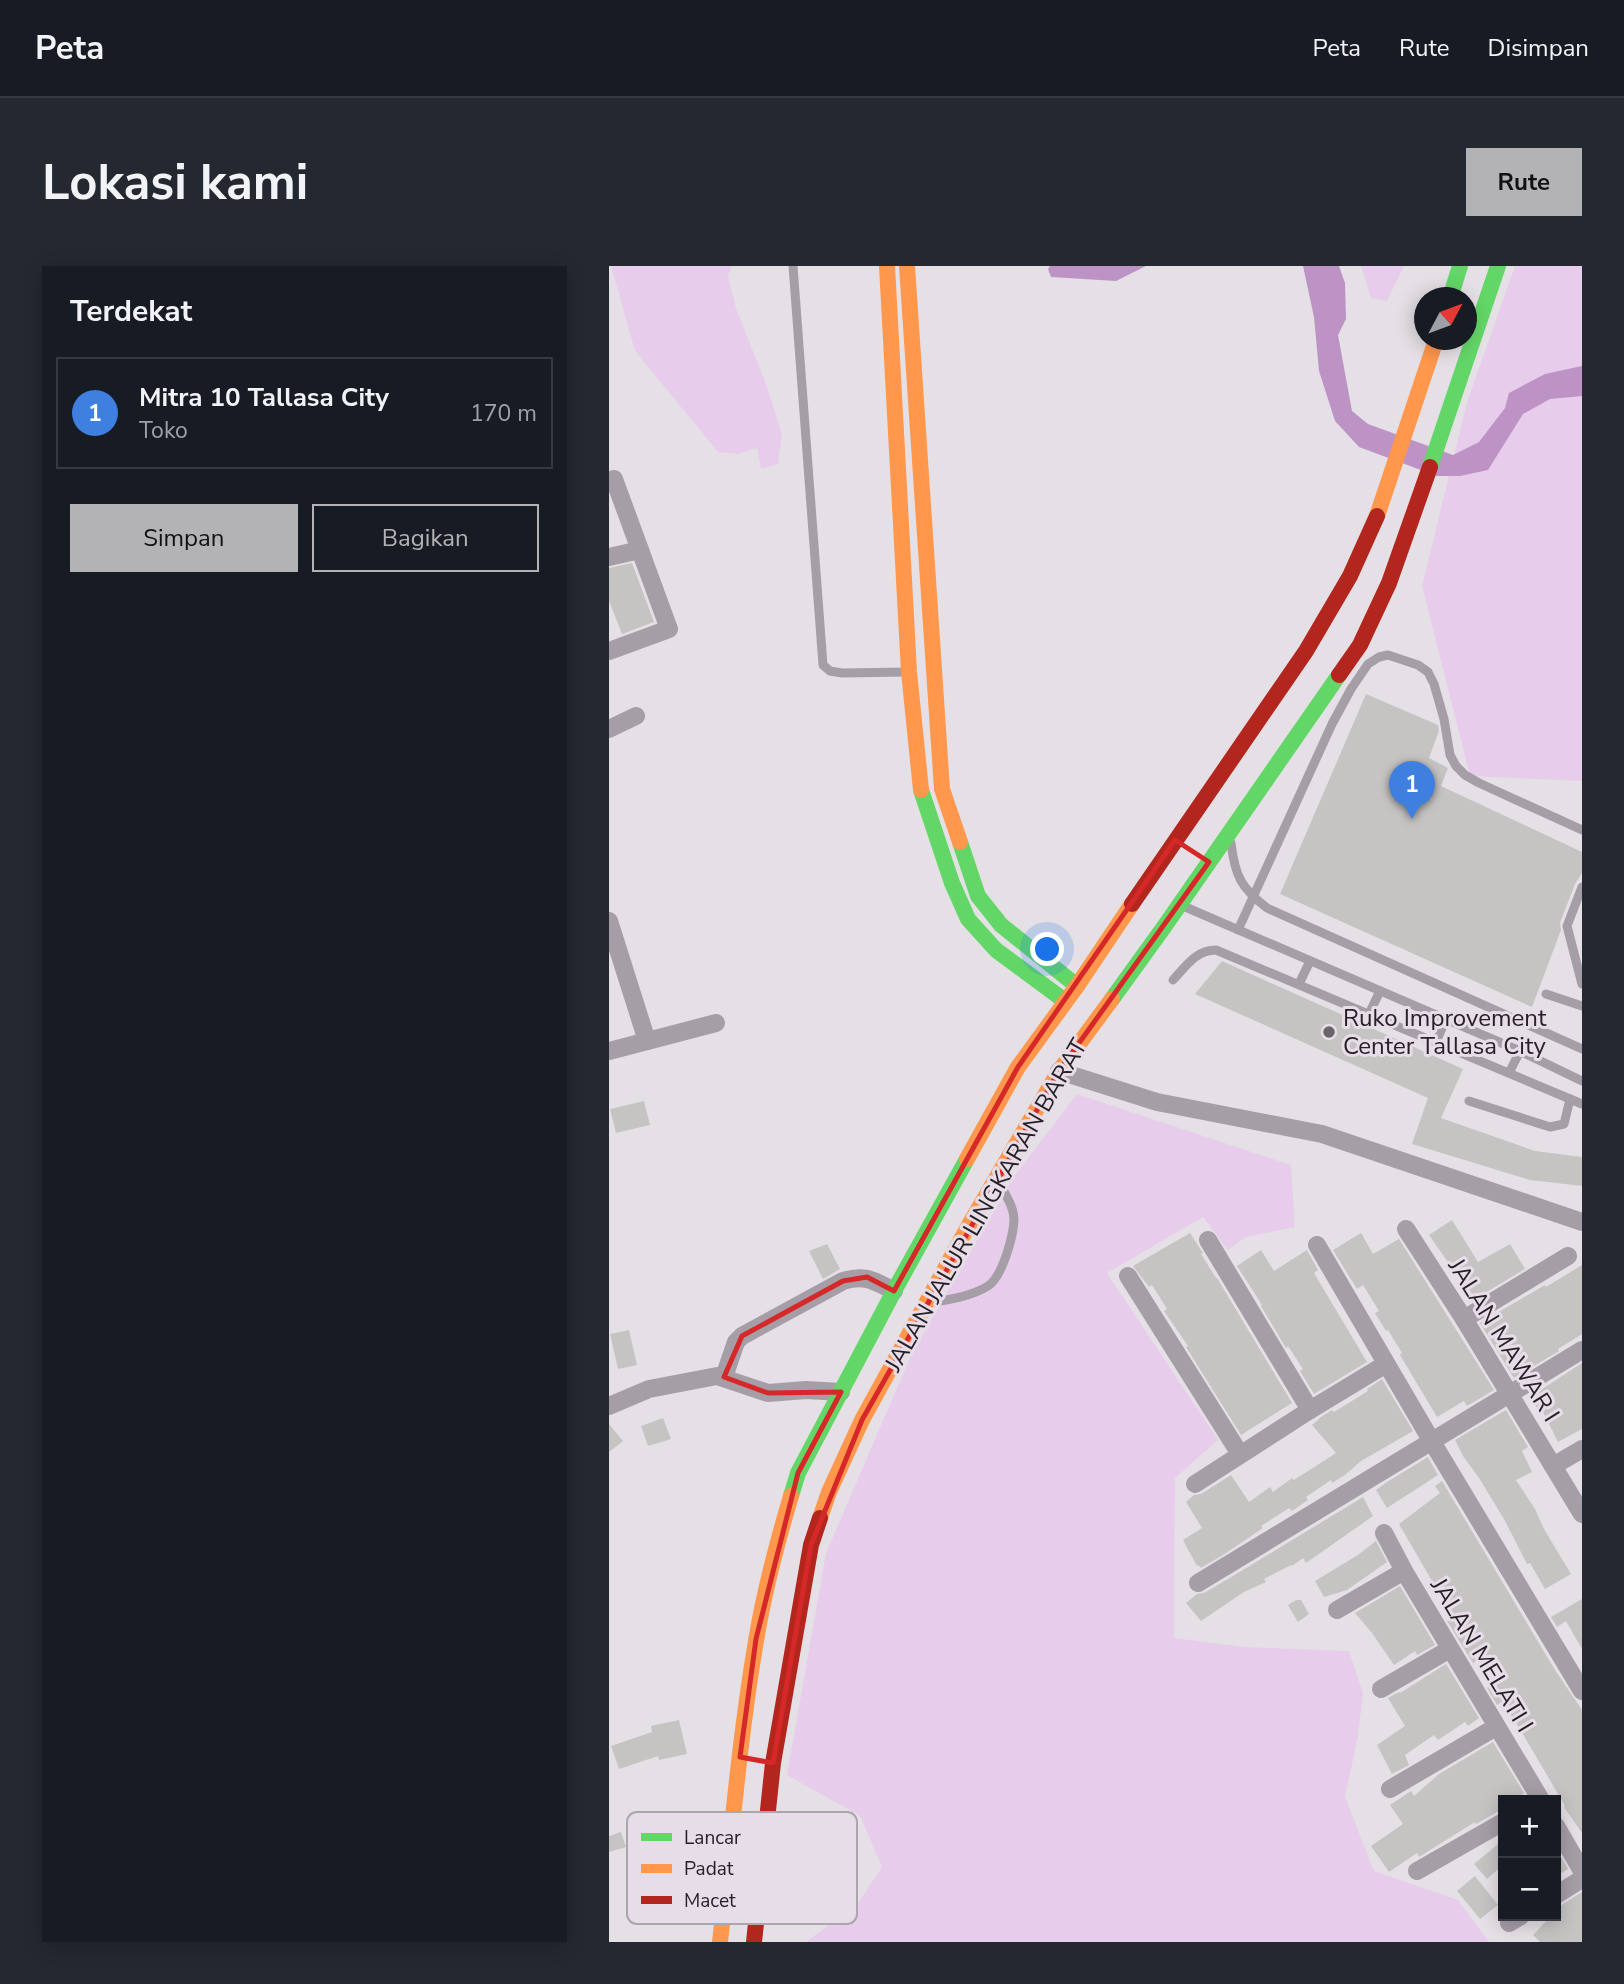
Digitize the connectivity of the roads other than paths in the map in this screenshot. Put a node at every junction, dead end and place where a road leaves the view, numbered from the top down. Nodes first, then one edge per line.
1 (793, 266) edge
2 (887, 266) edge
3 (907, 266) edge
4 (1460, 266) edge
5 (1498, 266) edge
6 (1453, 287) edge
7 (1433, 350) edge
8 (614, 479) dead end
9 (640, 550) junction
10 (609, 557) edge
11 (609, 651) edge
12 (909, 673) junction
13 (636, 716) dead end
14 (609, 729) edge
15 (1582, 830) edge
16 (1230, 831) junction
17 (1192, 851) junction
18 (1582, 887) edge
19 (1254, 898) junction
20 (1179, 905) junction
21 (609, 921) edge
22 (1238, 930) junction
23 (1310, 961) junction
24 (1173, 980) dead end
25 (1299, 984) junction
26 (1582, 984) edge
27 (1077, 986) junction
28 (1380, 991) junction
29 (1546, 994) dead end
30 (1065, 1001) junction
31 (1582, 1006) edge
32 (1369, 1014) junction
33 (1446, 1019) junction
34 (716, 1023) dead end
35 (647, 1041) junction
36 (1436, 1042) junction
37 (1582, 1049) edge
38 (609, 1051) edge
39 (1520, 1051) junction
40 (1059, 1071) junction
41 (1509, 1073) junction
42 (1582, 1081) edge
43 (1570, 1098) junction
44 (1469, 1101) dead end
45 (1582, 1104) edge
46 (996, 1178) junction
47 (1582, 1222) edge
48 (1406, 1229) dead end
49 (1209, 1240) dead end
50 (1317, 1245) dead end
51 (1568, 1256) dead end
52 (1128, 1276) dead end
53 (894, 1291) junction
54 (925, 1303) junction
55 (1464, 1319) junction
56 (1582, 1350) edge
57 (1386, 1364) junction
58 (724, 1377) junction
59 (841, 1392) junction
60 (1509, 1395) junction
61 (609, 1406) edge
62 (1310, 1410) junction
63 (1431, 1440) junction
64 (1582, 1449) edge
65 (1240, 1454) junction
66 (1553, 1466) junction
67 (1195, 1484) dead end
68 (1582, 1514) edge
69 (1384, 1533) dead end
70 (1404, 1571) junction
71 (1198, 1583) dead end
72 (1337, 1610) dead end
73 (1450, 1649) junction
74 (1381, 1689) dead end
75 (1582, 1691) edge
76 (1496, 1727) junction
77 (757, 1760) junction
78 (1390, 1789) dead end
79 (1538, 1795) edge
80 (746, 1812) edge
81 (756, 1812) edge
82 (1498, 1825) edge
83 (1561, 1835) edge
84 (1417, 1871) dead end
85 (1582, 1871) edge
86 (1582, 1879) edge
87 (1561, 1892) edge
88 (724, 1924) edge
89 (754, 1924) edge
90 (720, 1942) edge
91 (754, 1942) edge

1 - 12 lane
2 - 12 main road
3 - 27 main road
4 - 6 main road
5 - 16 main road, JALAN JALUR LINGKARAN BARAT
7 - 17 main road, JALAN JALUR LINGKARAN BARAT
8 - 9 street
9 - 10 street
9 - 11 street
12 - 30 main road
13 - 14 street
15 - 19 lane
16 - 17 main road, JALAN JALUR LINGKARAN BARAT
16 - 19 lane
17 - 20 main road, JALAN JALUR LINGKARAN BARAT
17 - 27 main road, JALAN JALUR LINGKARAN BARAT
18 - 26 lane
19 - 22 lane
19 - 37 lane
20 - 22 lane
20 - 40 main road, JALAN JALUR LINGKARAN BARAT
21 - 35 street
22 - 23 lane
23 - 25 lane
23 - 28 lane
24 - 25 lane
25 - 32 lane
27 - 30 main road, JALAN JALUR LINGKARAN BARAT
28 - 32 lane
28 - 33 lane
29 - 31 lane
30 - 53 main road, JALAN JALUR LINGKARAN BARAT
32 - 36 lane
33 - 36 lane
33 - 39 lane
34 - 35 street
35 - 38 street
36 - 41 lane
39 - 41 lane
39 - 42 lane
40 - 46 main road, JALAN JALUR LINGKARAN BARAT
40 - 47 street
41 - 43 lane
43 - 44 lane
43 - 45 lane
46 - 54 main road, JALAN JALUR LINGKARAN BARAT
46 - 54 lane
48 - 55 street, JALAN MAWAR I
49 - 62 street
50 - 57 street
51 - 55 street
52 - 65 street
53 - 58 street
53 - 59 main road, JALAN JALUR LINGKARAN BARAT
54 - 77 main road, JALAN JALUR LINGKARAN BARAT
55 - 60 street, JALAN MAWAR I
56 - 60 street
57 - 62 street
57 - 63 street
58 - 59 street
58 - 61 street
59 - 77 main road, JALAN JALUR LINGKARAN BARAT
60 - 63 street
60 - 66 street, JALAN MAWAR I
62 - 65 street
63 - 71 street
63 - 75 street
64 - 66 street
65 - 67 street
66 - 68 street, JALAN MAWAR I
69 - 70 street, JALAN MELATI I
70 - 72 street
70 - 73 street, JALAN MELATI I
73 - 74 street
73 - 76 street, JALAN MELATI I
76 - 78 street
76 - 79 street, JALAN MELATI I
77 - 80 main road, JALAN JALUR LINGKARAN BARAT
77 - 81 main road, JALAN JALUR LINGKARAN BARAT
82 - 84 street
83 - 85 street
86 - 87 street
88 - 90 main road, JALAN JALUR LINGKARAN BARAT
89 - 91 main road, JALAN JALUR LINGKARAN BARAT

